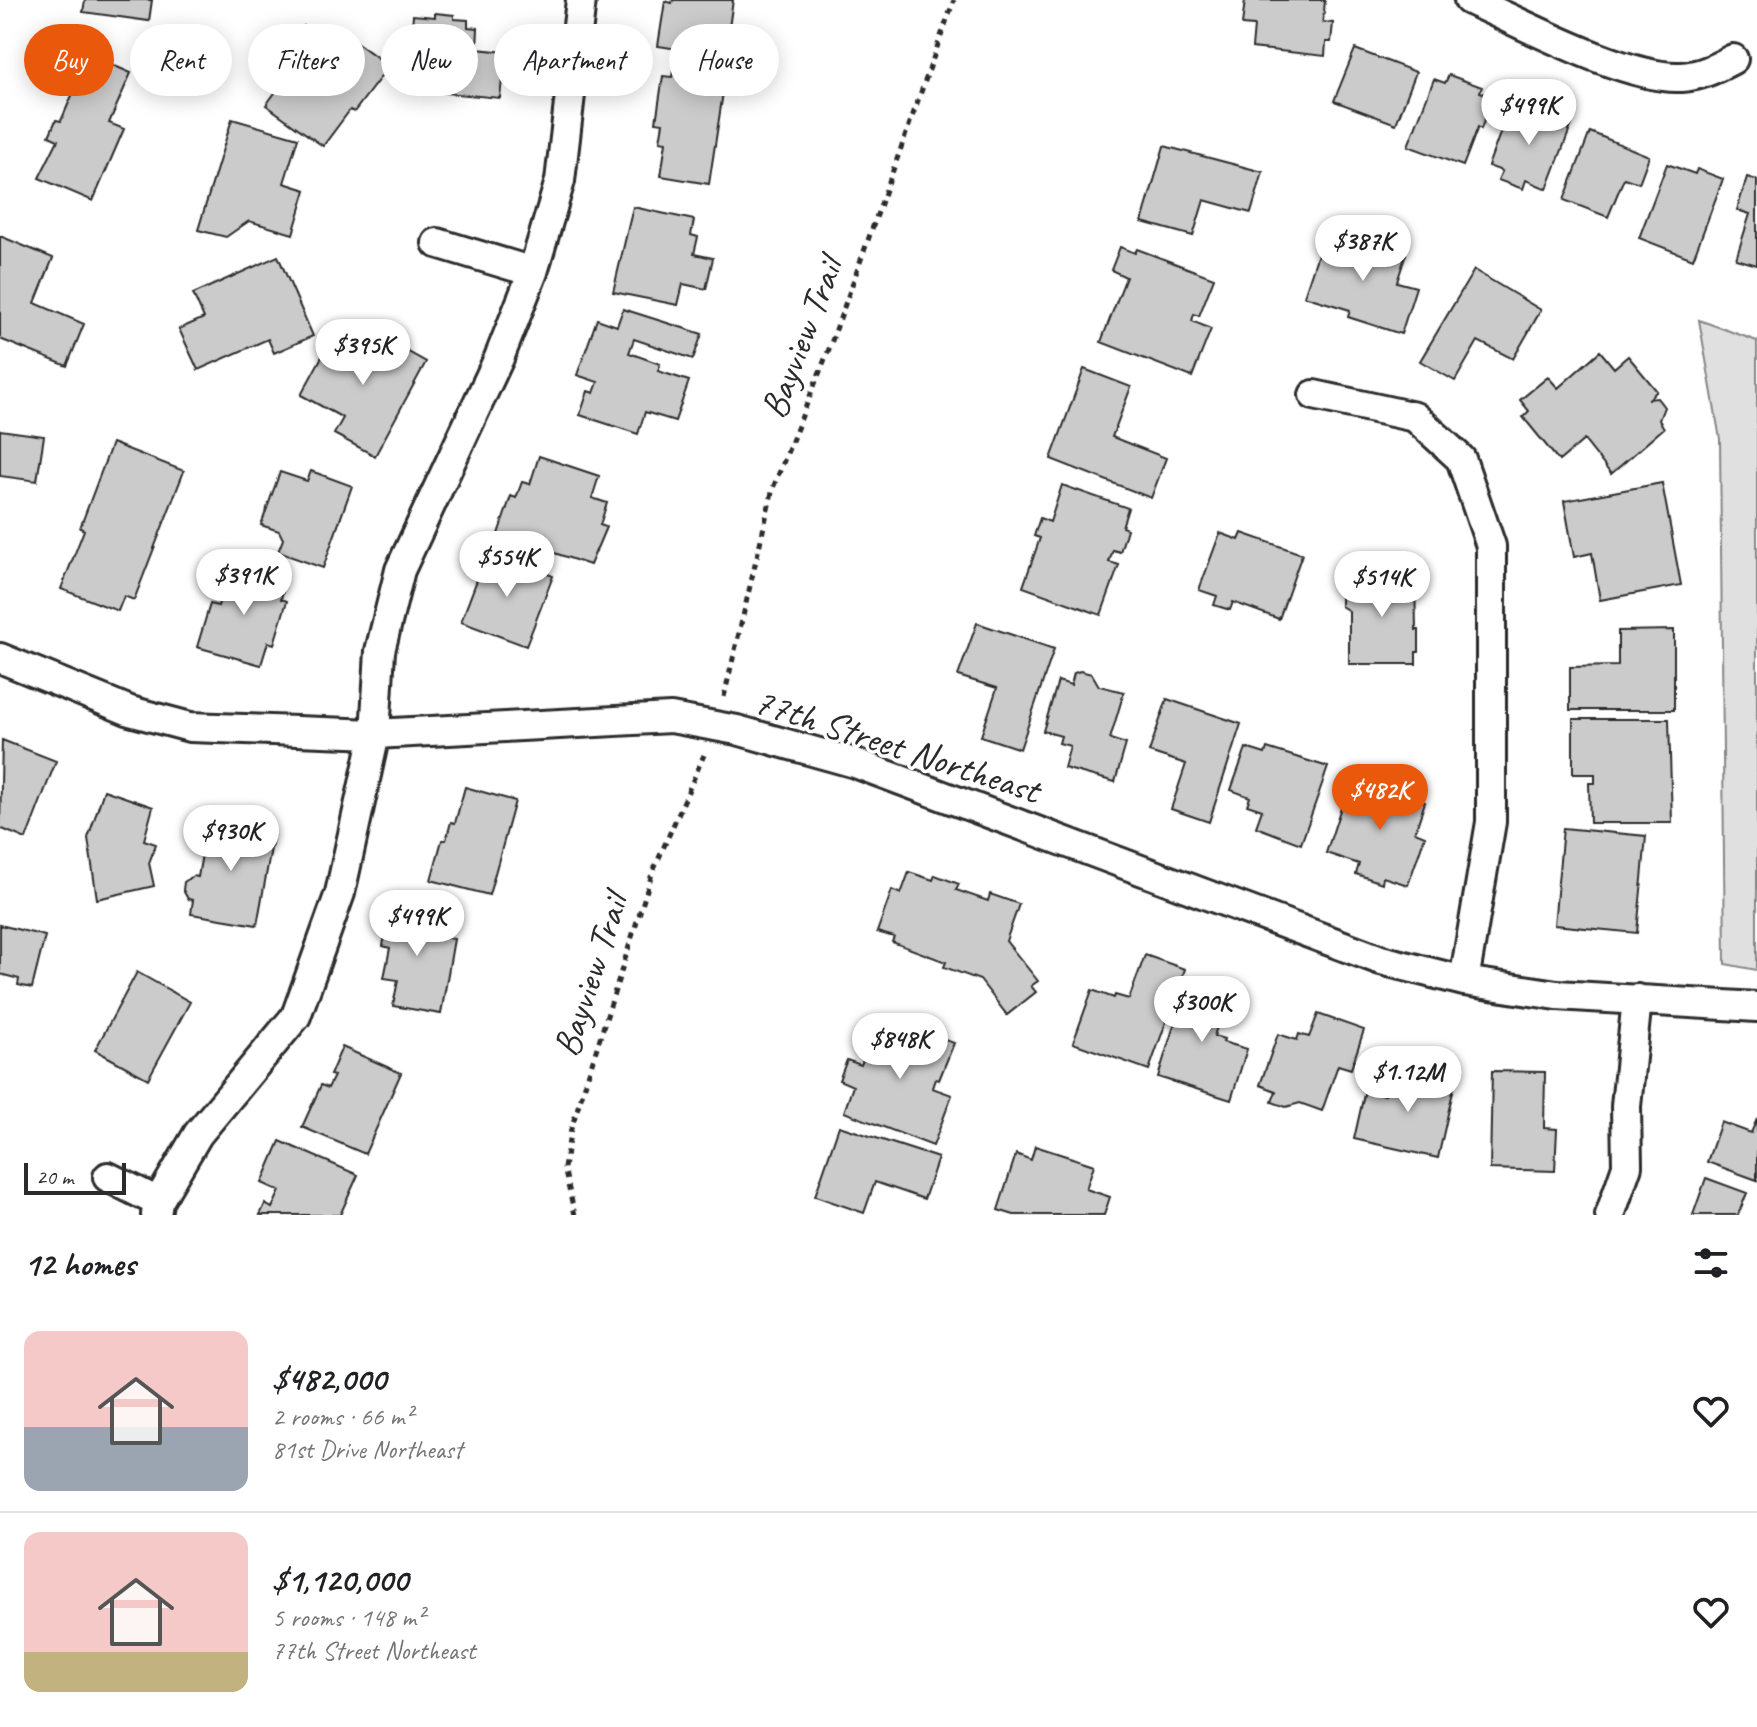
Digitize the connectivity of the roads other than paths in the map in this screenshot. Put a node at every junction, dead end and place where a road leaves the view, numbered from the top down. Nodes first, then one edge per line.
1 (581, 0) edge
2 (1469, 0) edge
3 (1733, 59) dead end
4 (437, 243) dead end
5 (533, 272) junction
6 (1314, 395) dead end
7 (0, 658) edge
8 (375, 734) junction
9 (1464, 981) junction
10 (1637, 999) junction
11 (1757, 1007) edge
12 (108, 1177) dead end
13 (157, 1209) edge
14 (1610, 1215) edge

1 - 5 street
2 - 3 street
4 - 5 street
5 - 8 street
6 - 9 street
7 - 8 street, 77th Street Northeast
8 - 9 street, 77th Street Northeast
8 - 13 street
9 - 10 street, 77th Street Northeast
10 - 11 street, 77th Street Northeast
10 - 14 street
12 - 13 street

